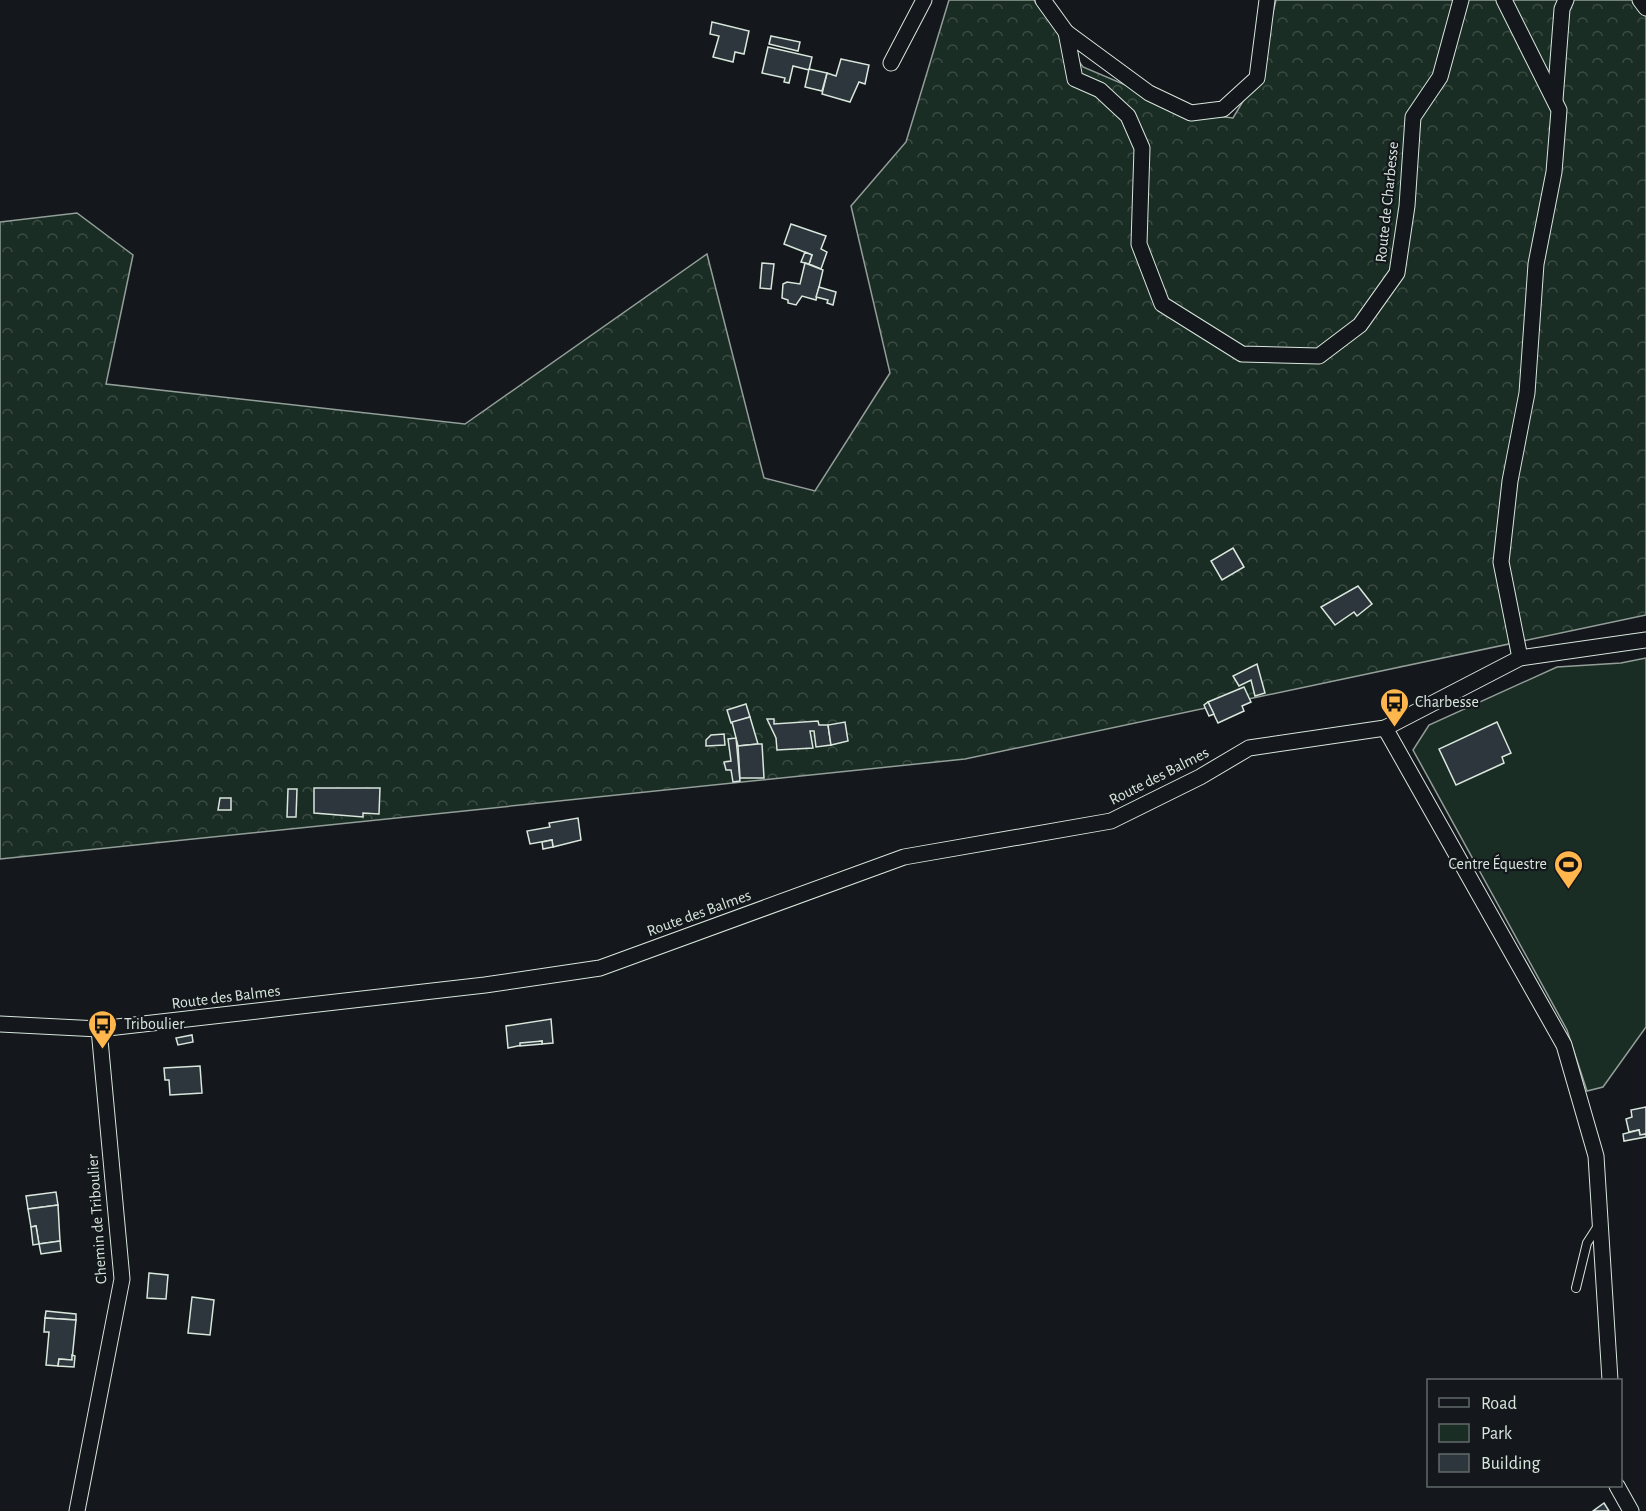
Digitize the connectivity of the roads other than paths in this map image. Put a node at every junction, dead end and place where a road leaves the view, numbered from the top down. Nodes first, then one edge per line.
1 (924, 0) edge
2 (1043, 0) edge
3 (1267, 0) edge
4 (1461, 0) edge
5 (1504, 0) edge
6 (1566, 0) edge
7 (1640, 0) edge
8 (1646, 8) edge
9 (1066, 32) junction
10 (891, 63) dead end
11 (1555, 100) junction
12 (1646, 640) edge
13 (1520, 658) junction
14 (1384, 728) junction
15 (0, 1024) edge
16 (99, 1029) junction
17 (1600, 1223) junction
18 (1576, 1288) dead end
19 (1610, 1379) edge
20 (1618, 1487) edge
21 (77, 1511) edge
22 (1631, 1511) edge

1 - 10 street
2 - 9 street
3 - 9 street
4 - 9 street, Route de Charbesse
5 - 11 street
6 - 11 street
7 - 8 street
11 - 13 street
12 - 13 street, Route des Balmes
13 - 14 street, Route des Balmes
14 - 16 street, Route des Balmes
14 - 17 street
15 - 16 street, Route des Balmes
16 - 21 street, Chemin de Triboulier
17 - 18 lane
17 - 19 street
20 - 22 street

